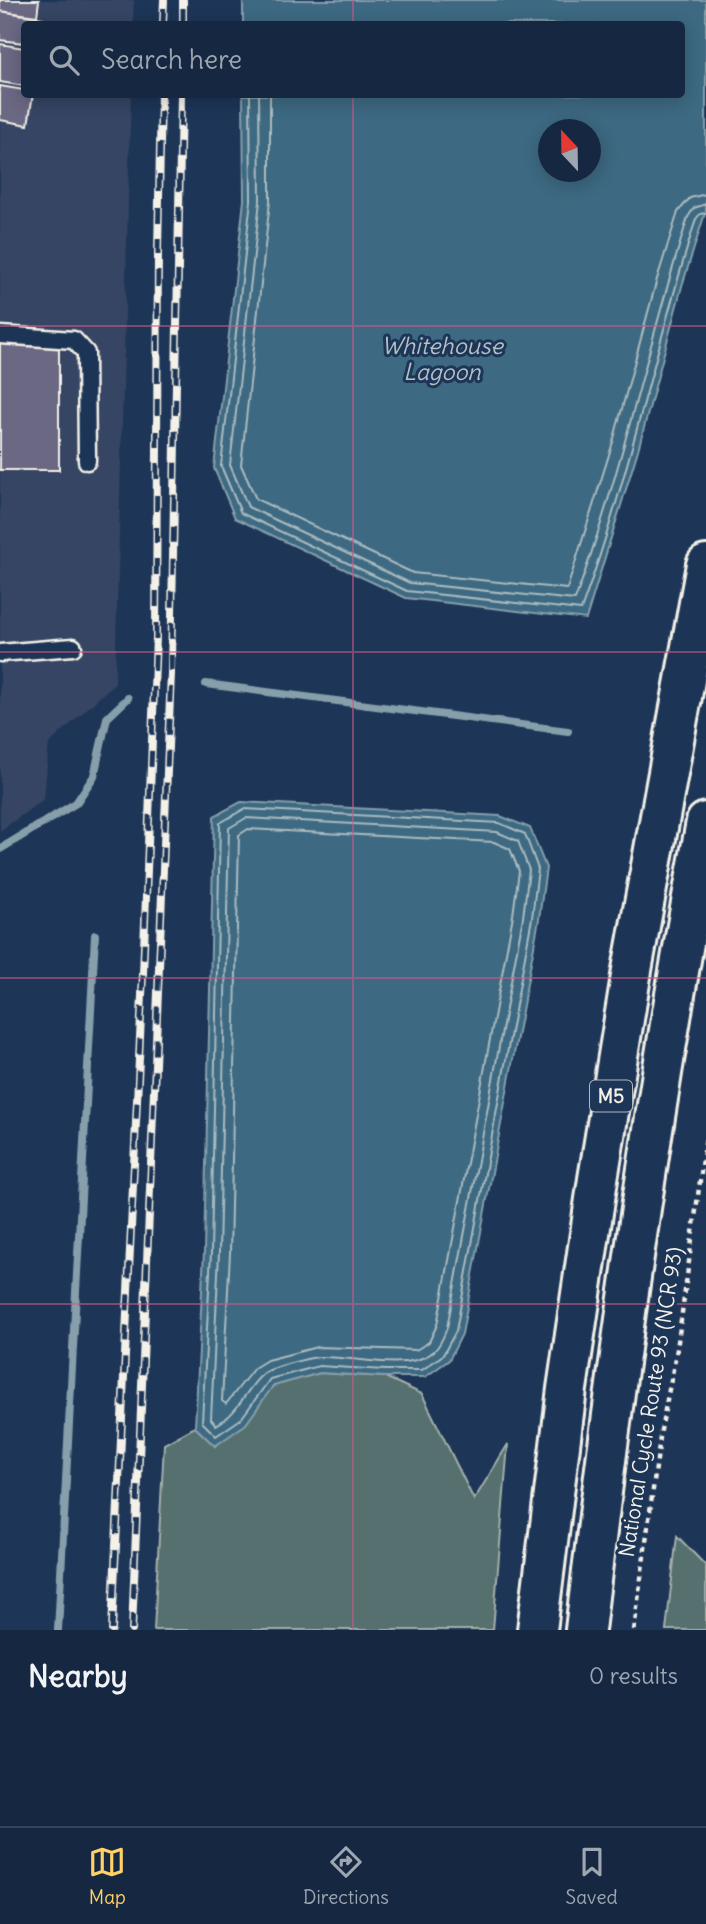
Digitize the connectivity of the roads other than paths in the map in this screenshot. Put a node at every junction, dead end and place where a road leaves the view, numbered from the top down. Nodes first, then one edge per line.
1 (0, 335) edge
2 (87, 461) dead end
3 (706, 565) edge
4 (73, 647) dead end
5 (0, 653) edge
6 (706, 822) edge
7 (537, 1630) edge
8 (585, 1630) edge

1 - 2 lane
3 - 7 highway, M5
4 - 5 lane
6 - 8 highway, M5

